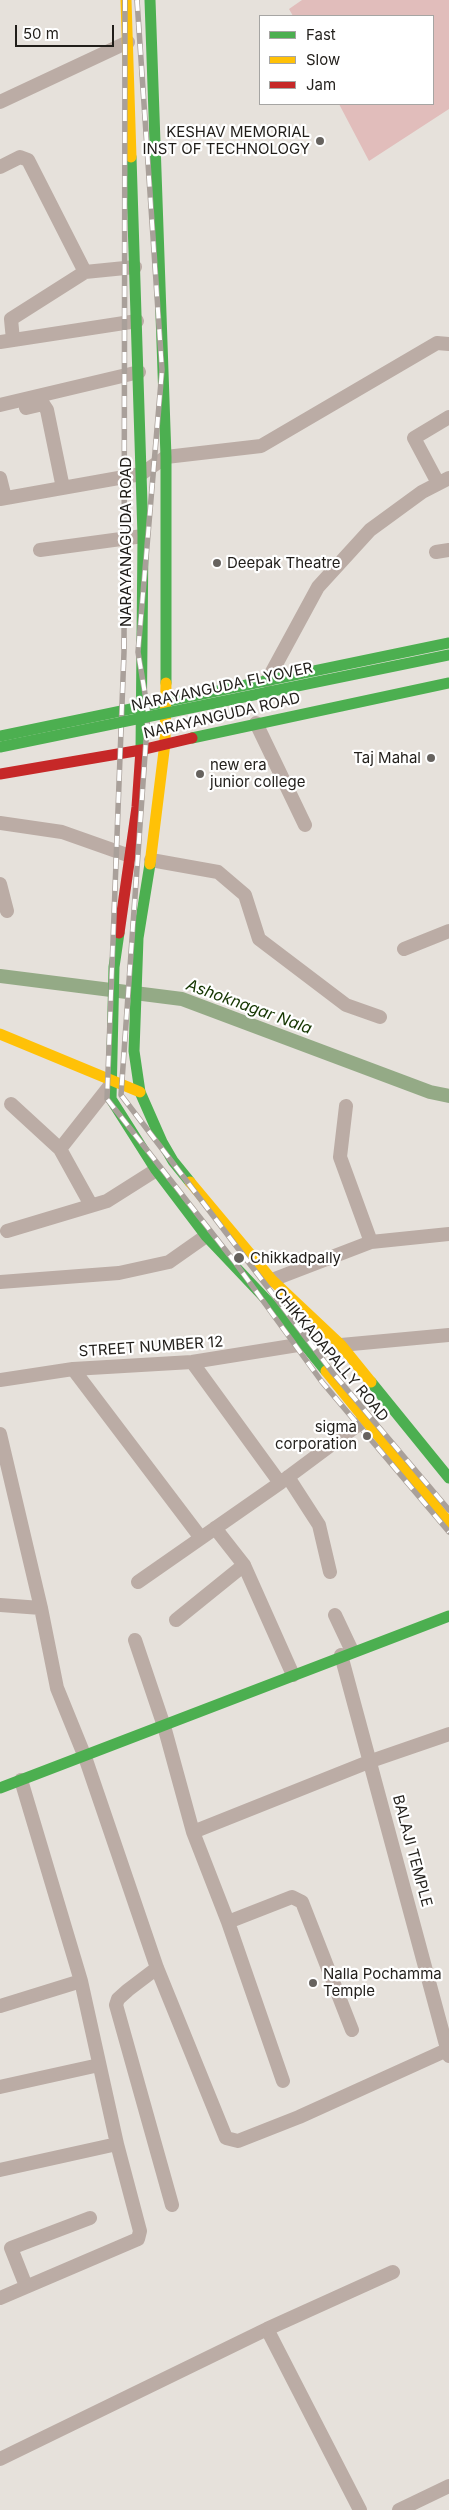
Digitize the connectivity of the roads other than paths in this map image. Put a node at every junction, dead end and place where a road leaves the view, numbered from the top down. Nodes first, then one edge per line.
1 (126, 0) edge
2 (150, 0) edge
3 (128, 42) junction
4 (153, 81) junction
5 (129, 82) junction
6 (0, 102) edge
7 (0, 167) edge
8 (135, 267) junction
9 (85, 272) junction
10 (137, 322) junction
11 (7, 341) edge
12 (449, 344) edge
13 (139, 372) junction
14 (0, 405) edge
15 (0, 414) edge
16 (449, 417) edge
17 (166, 457) junction
18 (141, 474) junction
19 (0, 478) edge
20 (444, 481) edge
21 (63, 488) junction
22 (2, 498) edge
23 (143, 536) junction
24 (40, 550) dead end
25 (449, 643) edge
26 (449, 655) edge
27 (267, 681) junction
28 (449, 683) edge
29 (166, 701) junction
30 (141, 706) junction
31 (256, 723) junction
32 (181, 724) dead end
33 (133, 734) dead end
34 (0, 736) edge
35 (165, 743) junction
36 (0, 747) edge
37 (142, 750) junction
38 (0, 774) edge
39 (0, 823) edge
40 (305, 824) dead end
41 (130, 856) junction
42 (151, 860) junction
43 (0, 884) edge
44 (7, 911) dead end
45 (449, 931) edge
46 (404, 949) dead end
47 (380, 1017) dead end
48 (0, 1034) edge
49 (112, 1082) junction
50 (140, 1092) junction
51 (11, 1104) dead end
52 (346, 1106) dead end
53 (60, 1149) junction
54 (156, 1170) junction
55 (90, 1205) junction
56 (7, 1231) dead end
57 (449, 1234) edge
58 (206, 1236) junction
59 (371, 1242) junction
60 (272, 1280) junction
61 (0, 1282) edge
62 (449, 1335) edge
63 (304, 1344) junction
64 (341, 1345) junction
65 (192, 1362) junction
66 (73, 1369) junction
67 (0, 1380) edge
68 (366, 1419) junction
69 (0, 1434) edge
70 (449, 1478) edge
71 (284, 1480) junction
72 (449, 1523) edge
73 (215, 1528) junction
74 (201, 1538) junction
75 (244, 1565) junction
76 (330, 1572) dead end
77 (138, 1582) dead end
78 (0, 1605) edge
79 (41, 1608) junction
80 (335, 1615) dead end
81 (449, 1616) edge
82 (176, 1620) dead end
83 (136, 1640) dead end
84 (347, 1653) junction
85 (293, 1675) junction
86 (164, 1726) junction
87 (449, 1734) edge
88 (85, 1757) junction
89 (371, 1760) junction
90 (21, 1780) junction
91 (0, 1788) edge
92 (194, 1832) junction
93 (228, 1922) junction
94 (157, 1968) junction
95 (81, 1981) junction
96 (0, 2006) edge
97 (352, 2030) dead end
98 (448, 2053) edge
99 (99, 2065) junction
100 (283, 2080) dead end
101 (0, 2087) edge
102 (117, 2144) junction
103 (0, 2170) edge
104 (172, 2205) dead end
105 (90, 2218) dead end
106 (5, 2250) edge
107 (393, 2272) dead end
108 (26, 2286) junction
109 (0, 2298) edge
110 (267, 2329) junction
111 (0, 2459) edge
112 (449, 2486) edge
113 (360, 2510) edge
114 (399, 2510) edge

1 - 3 main road, NARAYANAGUDA ROAD
2 - 4 main road
3 - 5 main road, NARAYANAGUDA ROAD
3 - 6 street
4 - 5 main road
4 - 17 main road
5 - 8 main road, NARAYANAGUDA ROAD
7 - 9 street
8 - 9 street
8 - 10 main road, NARAYANAGUDA ROAD
9 - 11 street
10 - 11 street
10 - 13 main road, NARAYANAGUDA ROAD
12 - 17 street
13 - 14 street
13 - 18 main road, NARAYANAGUDA ROAD
15 - 21 street
16 - 20 street
17 - 18 street
17 - 29 main road
18 - 21 street
18 - 23 main road, NARAYANAGUDA ROAD
19 - 22 street
20 - 27 street
21 - 22 street
23 - 24 street
23 - 30 main road, NARAYANAGUDA ROAD
25 - 27 main road, NARAYANGUDA ROAD
26 - 36 main road, NARAYANGUDA FLYOVER, bridge
27 - 29 main road, NARAYANGUDA ROAD
28 - 31 main road, NARAYANGUDA ROAD
29 - 30 main road, NARAYANGUDA ROAD
29 - 35 main road
30 - 34 main road, NARAYANGUDA ROAD
30 - 37 main road, NARAYANAGUDA ROAD
31 - 35 main road, NARAYANGUDA ROAD
31 - 40 street
32 - 33 main road, NARAYANGUDA FLYOVER
35 - 37 main road, NARAYANGUDA ROAD
35 - 42 main road
37 - 38 main road, NARAYANGUDA ROAD
37 - 41 main road, NARAYANAGUDA ROAD
39 - 41 street
41 - 49 main road, NARAYANAGUDA ROAD
42 - 47 street
42 - 50 main road, CHIKKADAPALLY ROAD
43 - 44 street
45 - 46 street
48 - 49 main road
49 - 50 main road
49 - 53 street
49 - 54 main road, CHIKKADAPALLY ROAD
50 - 60 main road, CHIKKADAPALLY ROAD
51 - 53 street
52 - 59 street
53 - 55 street
54 - 55 street
54 - 58 main road, CHIKKADAPALLY ROAD
55 - 56 street
57 - 59 street
58 - 61 street
58 - 63 main road, CHIKKADAPALLY ROAD
59 - 60 street
60 - 64 main road, CHIKKADAPALLY ROAD
62 - 64 street
63 - 65 street, STREET NUMBER 12
63 - 68 main road, CHIKKADAPALLY ROAD
64 - 70 main road, CHIKKADAPALLY ROAD
65 - 66 street, STREET NUMBER 12
65 - 71 street
66 - 67 street, STREET NUMBER 12
66 - 74 street
68 - 71 street
68 - 72 main road, CHIKKADAPALLY ROAD
69 - 79 street
71 - 73 street
71 - 76 street
73 - 74 street
73 - 75 street
74 - 77 street
75 - 82 street
75 - 85 street
78 - 79 street
79 - 88 street
80 - 84 street, BALAJI TEMPLE
81 - 84 main road
83 - 86 street
84 - 85 main road
84 - 89 street, BALAJI TEMPLE
85 - 86 main road
86 - 88 main road
86 - 92 street
87 - 89 street
88 - 90 main road
88 - 94 street
89 - 92 street
89 - 98 street, BALAJI TEMPLE
90 - 91 main road
90 - 95 street
92 - 93 street
93 - 97 street
93 - 100 street
94 - 98 street
94 - 104 street
95 - 96 street
95 - 99 street
99 - 101 street
99 - 102 street
102 - 103 street
102 - 108 street
105 - 106 street
106 - 108 street
107 - 110 street
108 - 109 street
110 - 111 street
110 - 113 street
112 - 114 street

